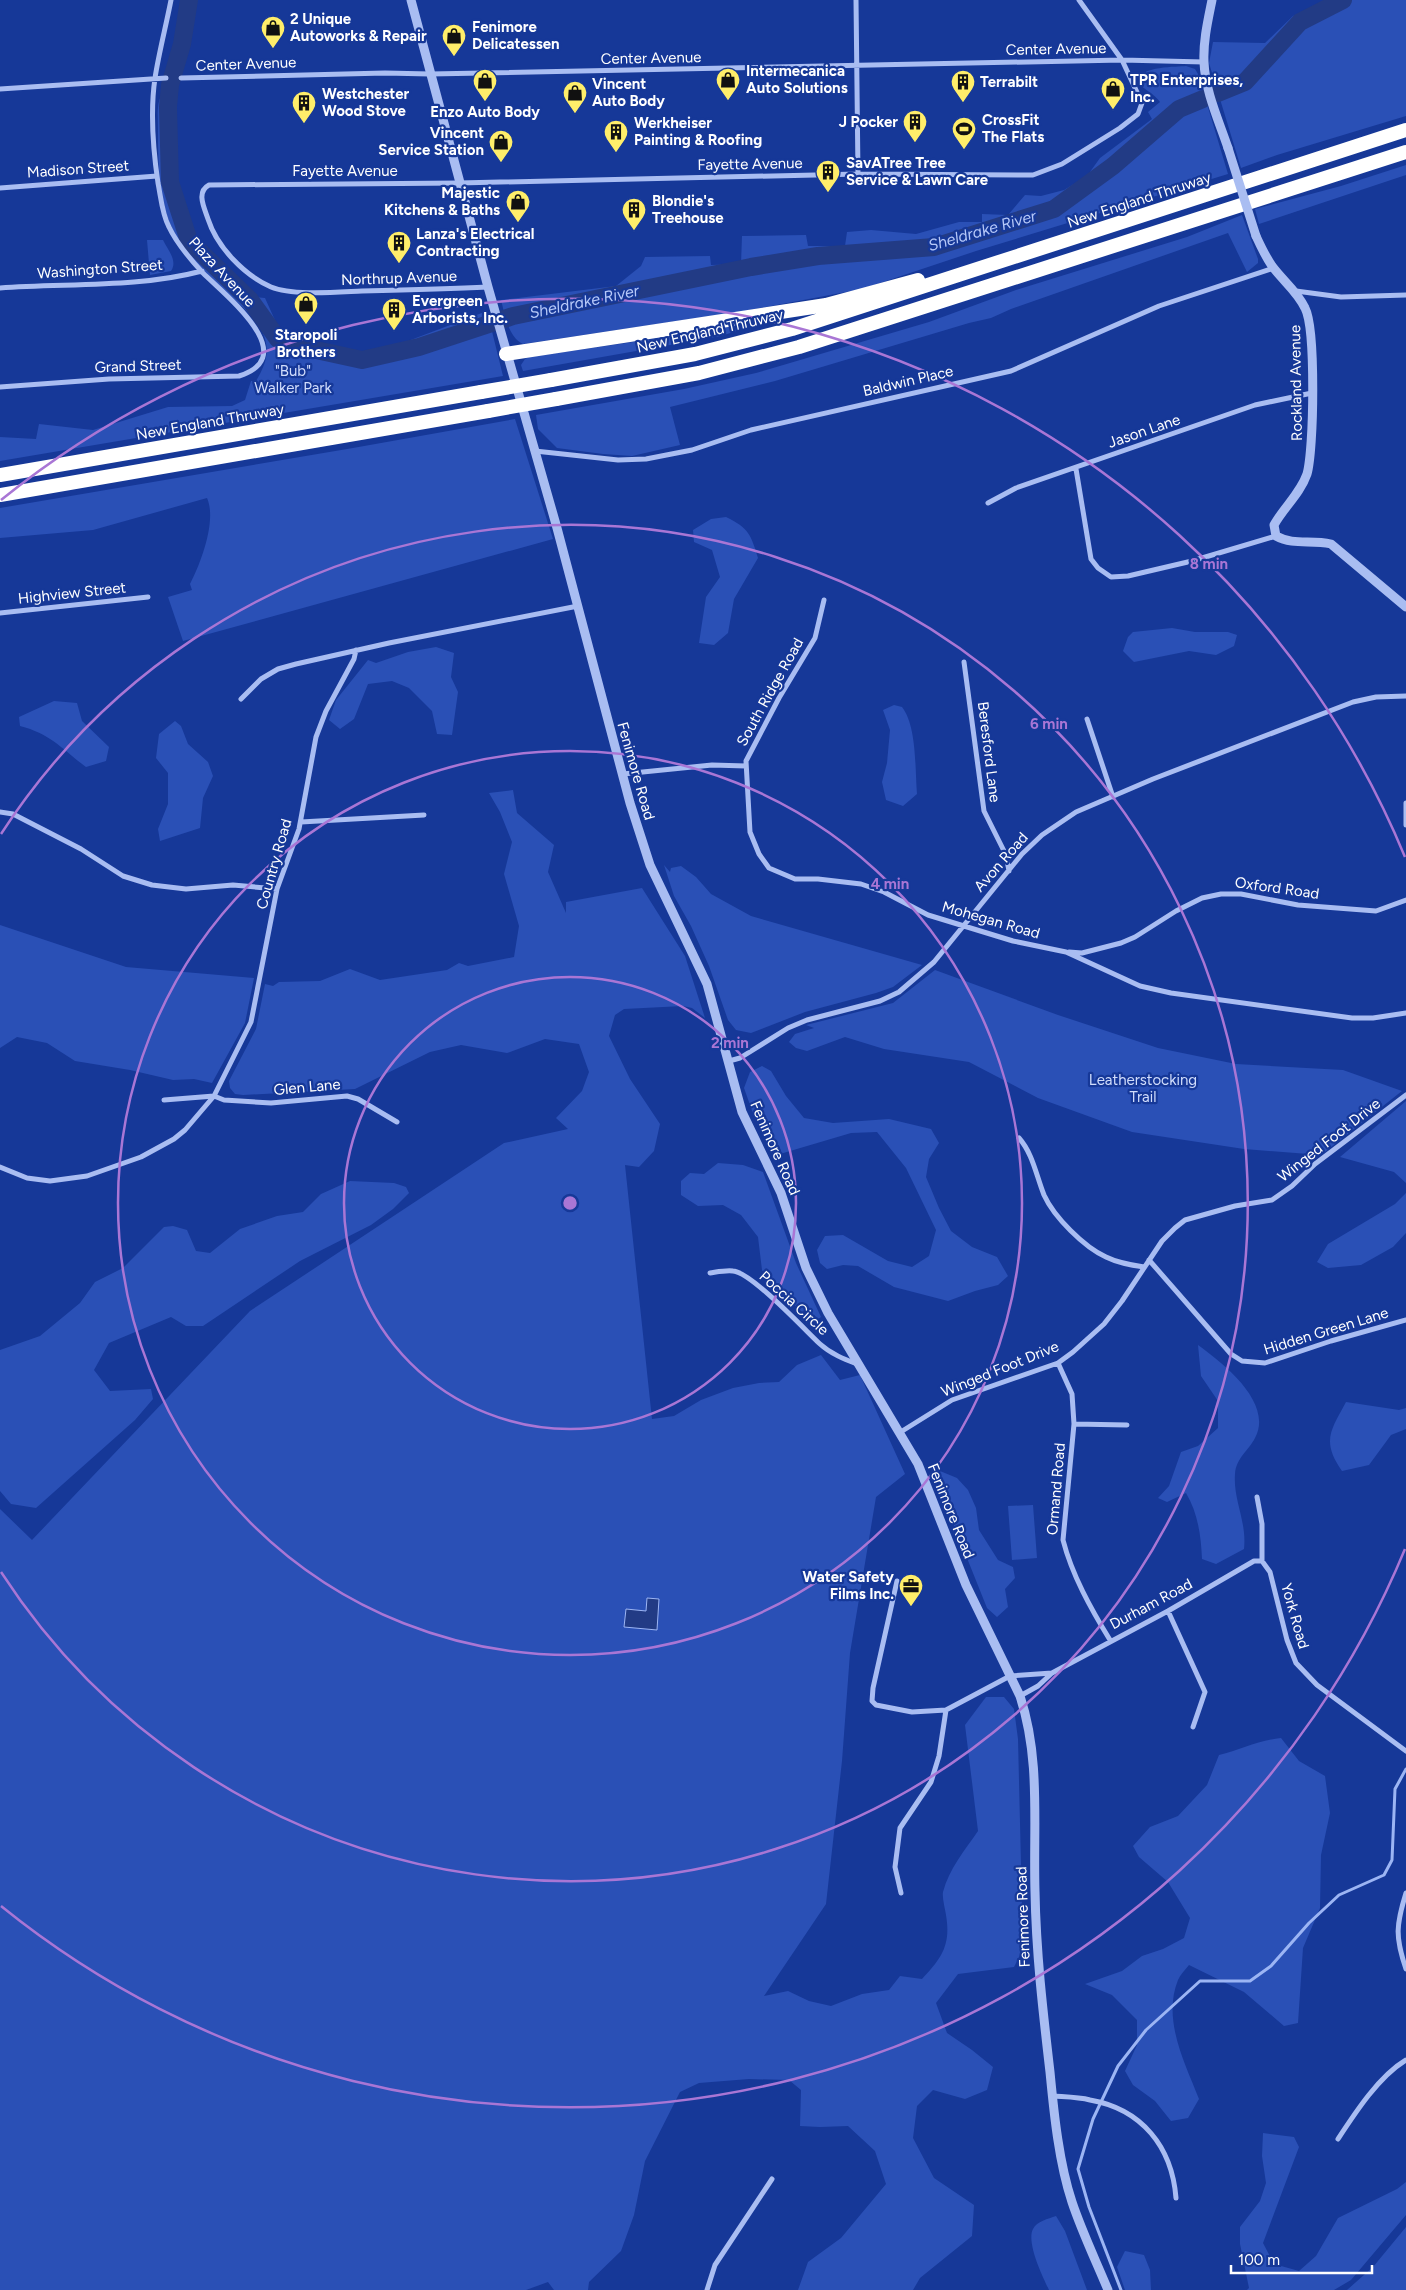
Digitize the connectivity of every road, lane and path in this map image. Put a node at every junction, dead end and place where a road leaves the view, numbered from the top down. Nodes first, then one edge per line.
1 (171, 0) edge
2 (411, 0) edge
3 (856, 0) edge
4 (1079, 0) edge
5 (1212, 0) edge
6 (1122, 60) junction
7 (1204, 62) junction
8 (856, 67) junction
9 (430, 74) junction
10 (155, 78) junction
11 (166, 78) dead end
12 (181, 78) dead end
13 (0, 89) edge
14 (1406, 130) edge
15 (1406, 152) edge
16 (858, 174) junction
17 (157, 176) junction
18 (459, 183) junction
19 (204, 187) joint
20 (0, 188) edge
21 (980, 268) junction
22 (1274, 268) junction
23 (202, 271) junction
24 (488, 287) junction
25 (0, 288) edge
26 (1296, 292) junction
27 (1406, 295) edge
28 (264, 352) joint
29 (506, 354) junction
30 (0, 387) edge
31 (1312, 393) junction
32 (535, 451) junction
33 (1076, 469) junction
34 (0, 475) edge
35 (0, 495) edge
36 (988, 503) dead end
37 (1276, 536) junction
38 (148, 597) dead end
39 (824, 600) dead end
40 (578, 606) junction
41 (1406, 607) edge
42 (0, 613) edge
43 (356, 650) junction
44 (964, 662) dead end
45 (1406, 696) edge
46 (241, 699) dead end
47 (1087, 719) dead end
48 (746, 766) junction
49 (623, 774) junction
50 (1113, 797) junction
51 (1406, 803) edge
52 (0, 812) edge
53 (424, 815) dead end
54 (300, 822) junction
55 (1406, 825) edge
56 (1009, 871) junction
57 (277, 889) junction
58 (1406, 900) edge
59 (965, 925) junction
60 (1066, 952) junction
61 (1406, 1013) edge
62 (729, 1061) junction
63 (1406, 1095) edge
64 (214, 1096) junction
65 (164, 1100) dead end
66 (397, 1122) dead end
67 (1019, 1138) dead end
68 (0, 1167) edge
69 (1149, 1260) junction
70 (1144, 1267) junction
71 (710, 1273) dead end
72 (1406, 1320) edge
73 (1058, 1362) junction
74 (860, 1365) junction
75 (1074, 1424) junction
76 (1127, 1425) dead end
77 (899, 1433) junction
78 (1257, 1497) dead end
79 (1262, 1561) junction
80 (896, 1581) dead end
81 (1168, 1611) junction
82 (1110, 1640) junction
83 (1052, 1673) junction
84 (1010, 1676) junction
85 (1020, 1696) junction
86 (946, 1710) junction
87 (1193, 1728) dead end
88 (1406, 1751) edge
89 (902, 1892) dead end
90 (1406, 1893) edge
91 (1406, 1969) edge
92 (1406, 2060) edge
93 (1052, 2096) junction
94 (1338, 2139) dead end
95 (772, 2179) dead end
96 (1176, 2198) dead end
97 (707, 2290) edge
98 (1108, 2290) edge

1 - 10 street, Plaza Avenue
2 - 9 street, Fenimore Road
3 - 8 street
4 - 6 street, Fayette Avenue
5 - 7 street, Rockland Avenue
6 - 7 street
6 - 8 street, Center Avenue
6 - 16 street, Fayette Avenue
7 - 22 street, Rockland Avenue, bridge
8 - 9 street, Center Avenue
8 - 16 street
9 - 12 street, Center Avenue
9 - 18 street, Fenimore Road
10 - 11 street
10 - 13 street
10 - 17 street, Plaza Avenue
14 - 21 highway, New England Thruway
15 - 35 highway, bridge
16 - 18 street, Fayette Avenue
17 - 20 street, Madison Street
17 - 23 street, Plaza Avenue
18 - 19 street, Fayette Avenue
18 - 24 street, Fenimore Road
19 - 24 street, Northrup Avenue
21 - 29 highway
21 - 34 highway, New England Thruway, bridge
22 - 26 street, Rockland Avenue
22 - 32 street, Baldwin Place
23 - 25 street, Washington Street
23 - 28 street, Plaza Avenue
24 - 29 street, Fenimore Road
26 - 27 street
26 - 31 street, Rockland Avenue
28 - 30 street, Grand Street
29 - 32 street, Fenimore Road
31 - 33 street, Jason Lane
31 - 37 street, Rockland Avenue
32 - 40 street, Fenimore Road
33 - 36 street, Jason Lane
33 - 37 street
37 - 41 street
38 - 42 street, Highview Street
39 - 48 street, South Ridge Road
40 - 43 street
40 - 49 street, Fenimore Road
43 - 46 street
43 - 54 street, Country Road
44 - 56 street, Beresford Lane
45 - 50 street, Avon Road
47 - 50 street
48 - 49 street
48 - 59 street, Mohegan Road
49 - 62 street, Fenimore Road
50 - 56 street, Avon Road
51 - 55 street
52 - 57 street
53 - 54 street
54 - 57 street, Country Road
56 - 59 street, Avon Road
57 - 64 street, Country Road
58 - 60 street, Oxford Road
59 - 60 street, Mohegan Road
59 - 62 street, Avon Road
60 - 61 street, Mohegan Road
62 - 74 street, Fenimore Road
63 - 69 street, Winged Foot Drive
64 - 65 street, Glen Lane
64 - 66 street, Glen Lane
64 - 68 street, Country Road
67 - 70 street
69 - 70 street, Winged Foot Drive
69 - 72 street, Hidden Green Lane
70 - 73 street, Winged Foot Drive
71 - 74 street, Poccia Circle
73 - 75 street, Ormand Road
73 - 77 street, Winged Foot Drive
74 - 77 street, Fenimore Road
75 - 76 street
75 - 82 street, Ormand Road
77 - 84 street, Fenimore Road
78 - 79 street, York Road
79 - 81 street, Durham Road
79 - 88 street, York Road
80 - 86 street
81 - 82 street, Durham Road
81 - 87 street
82 - 83 street, Durham Road
83 - 84 street, Durham Road
83 - 85 street, Durham Road
84 - 85 street, Fenimore Road
84 - 86 street
85 - 93 street, Fenimore Road
86 - 89 street
90 - 91 street
92 - 94 street
93 - 96 street
93 - 98 street, Fenimore Road
95 - 97 street

